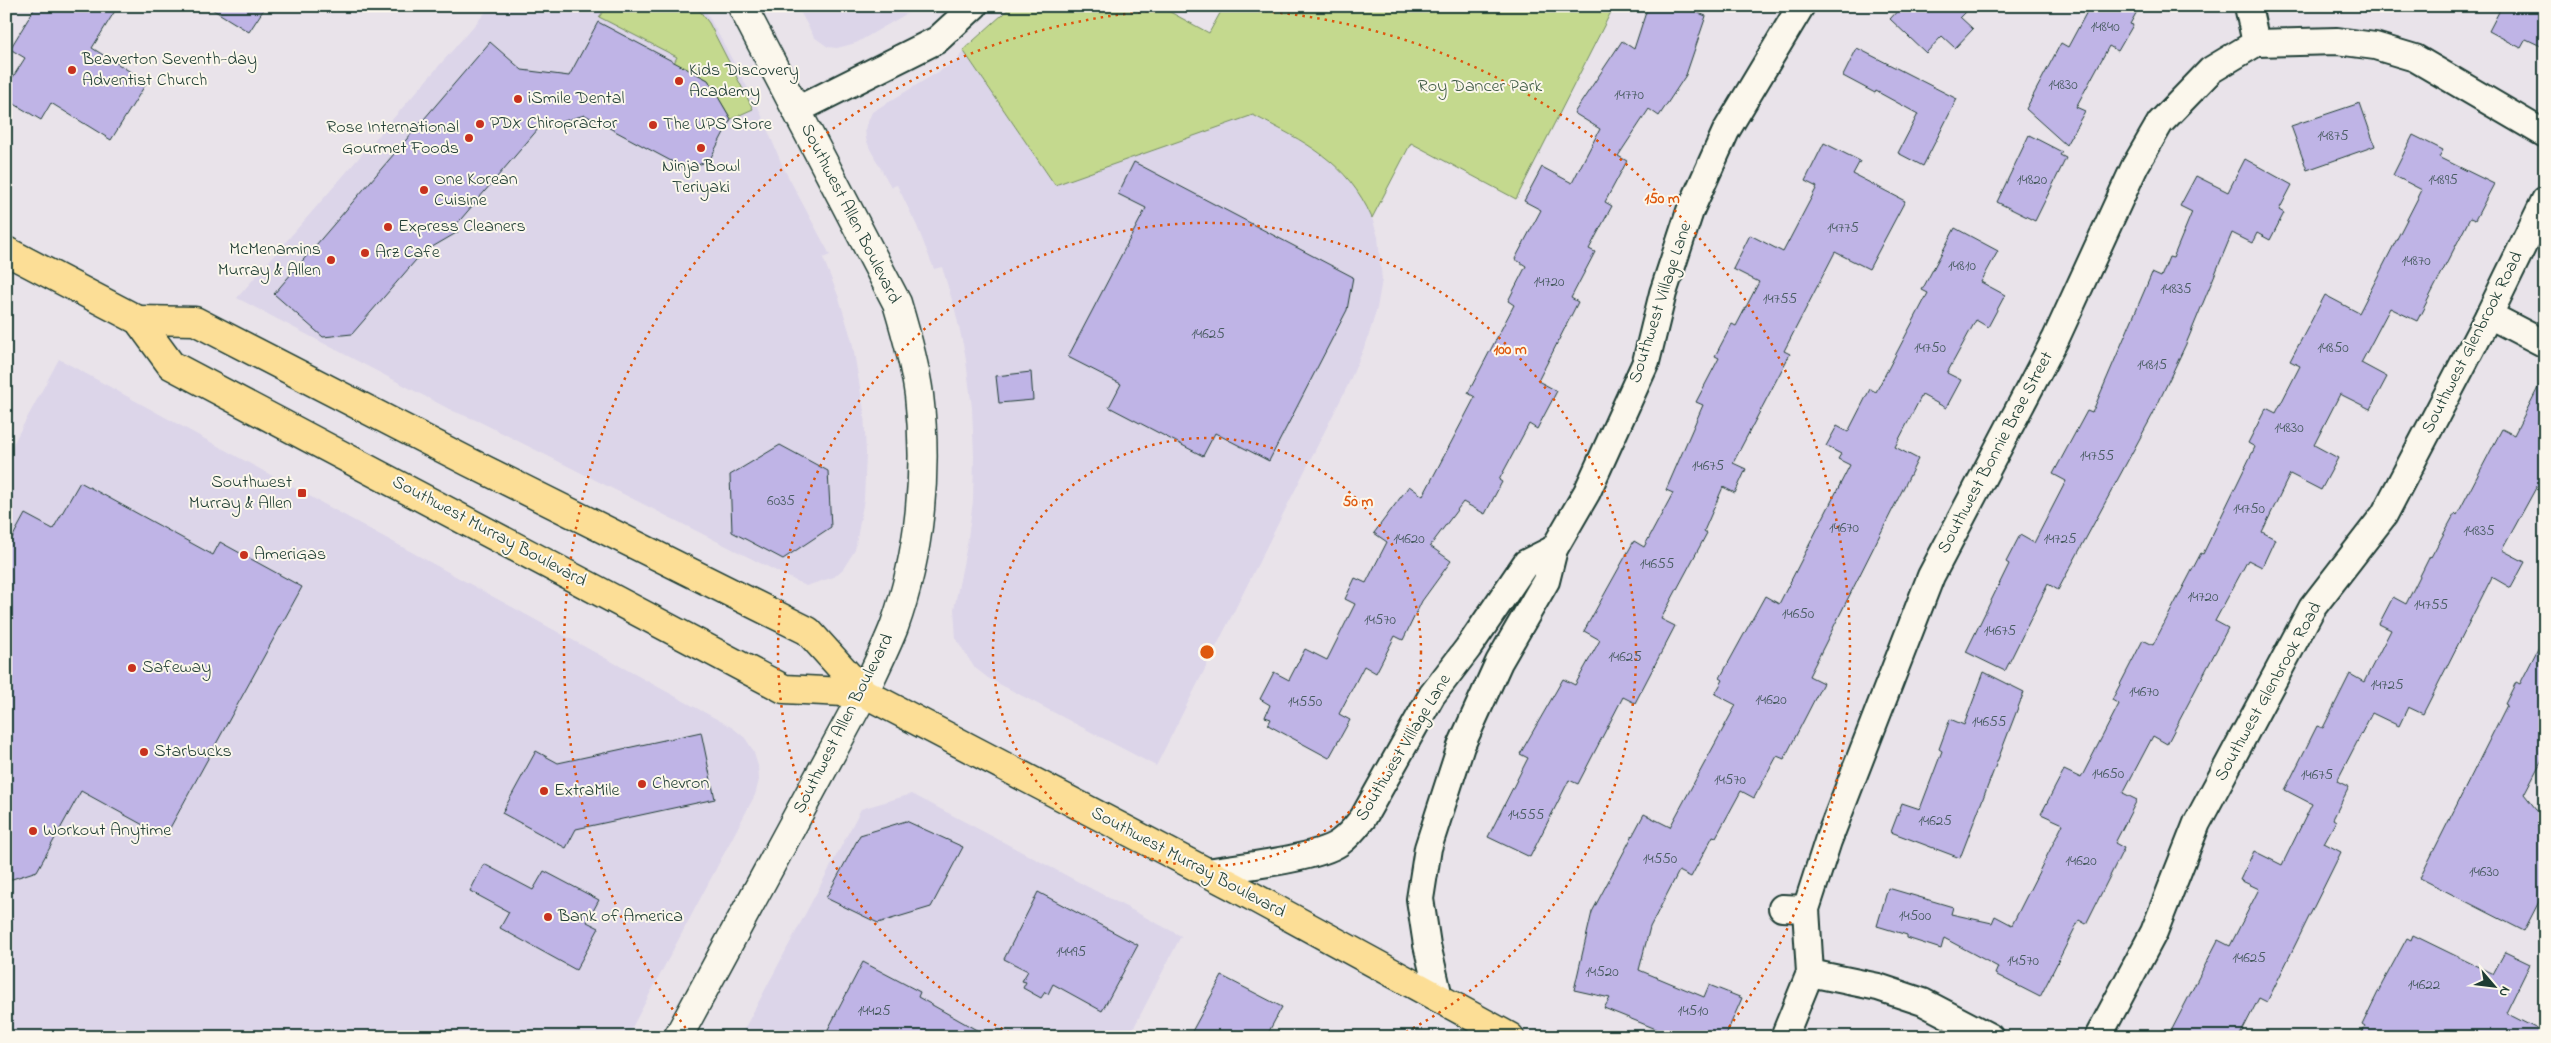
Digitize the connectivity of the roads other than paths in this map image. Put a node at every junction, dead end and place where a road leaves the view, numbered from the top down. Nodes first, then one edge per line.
1 (742, 6) edge
2 (974, 6) edge
3 (1801, 6) edge
4 (2248, 6) edge
5 (2256, 43) junction
6 (797, 110) junction
7 (2545, 134) edge
8 (2545, 200) edge
9 (6, 251) edge
10 (2489, 315) junction
11 (138, 320) junction
12 (2545, 344) edge
13 (1554, 549) junction
14 (864, 693) junction
15 (1207, 872) junction
16 (1810, 973) junction
17 (1439, 997) junction
18 (678, 1037) edge
19 (1510, 1037) edge
20 (1784, 1037) edge
21 (1990, 1037) edge
22 (2098, 1037) edge

1 - 6 street, Southwest Allen Boulevard
2 - 6 street
3 - 13 street, Southwest Village Lane
4 - 5 street
5 - 7 street, Southwest Bonnie Brae Street
5 - 16 street, Southwest Bonnie Brae Street
6 - 14 street, Southwest Allen Boulevard
8 - 10 street, Southwest Glenbrook Road
9 - 11 main road, Southwest Murray Boulevard
10 - 12 street
10 - 22 street, Southwest Glenbrook Road
11 - 14 main road, Southwest Murray Boulevard
11 - 14 main road, Southwest Murray Boulevard
13 - 15 street, Southwest Village Lane
13 - 17 street, Southwest Village Lane
14 - 15 main road, Southwest Murray Boulevard
14 - 18 street, Southwest Allen Boulevard
15 - 17 main road, Southwest Murray Boulevard
16 - 20 street, Southwest Bonnie Brae Street
16 - 21 street
17 - 19 main road, Southwest Murray Boulevard

